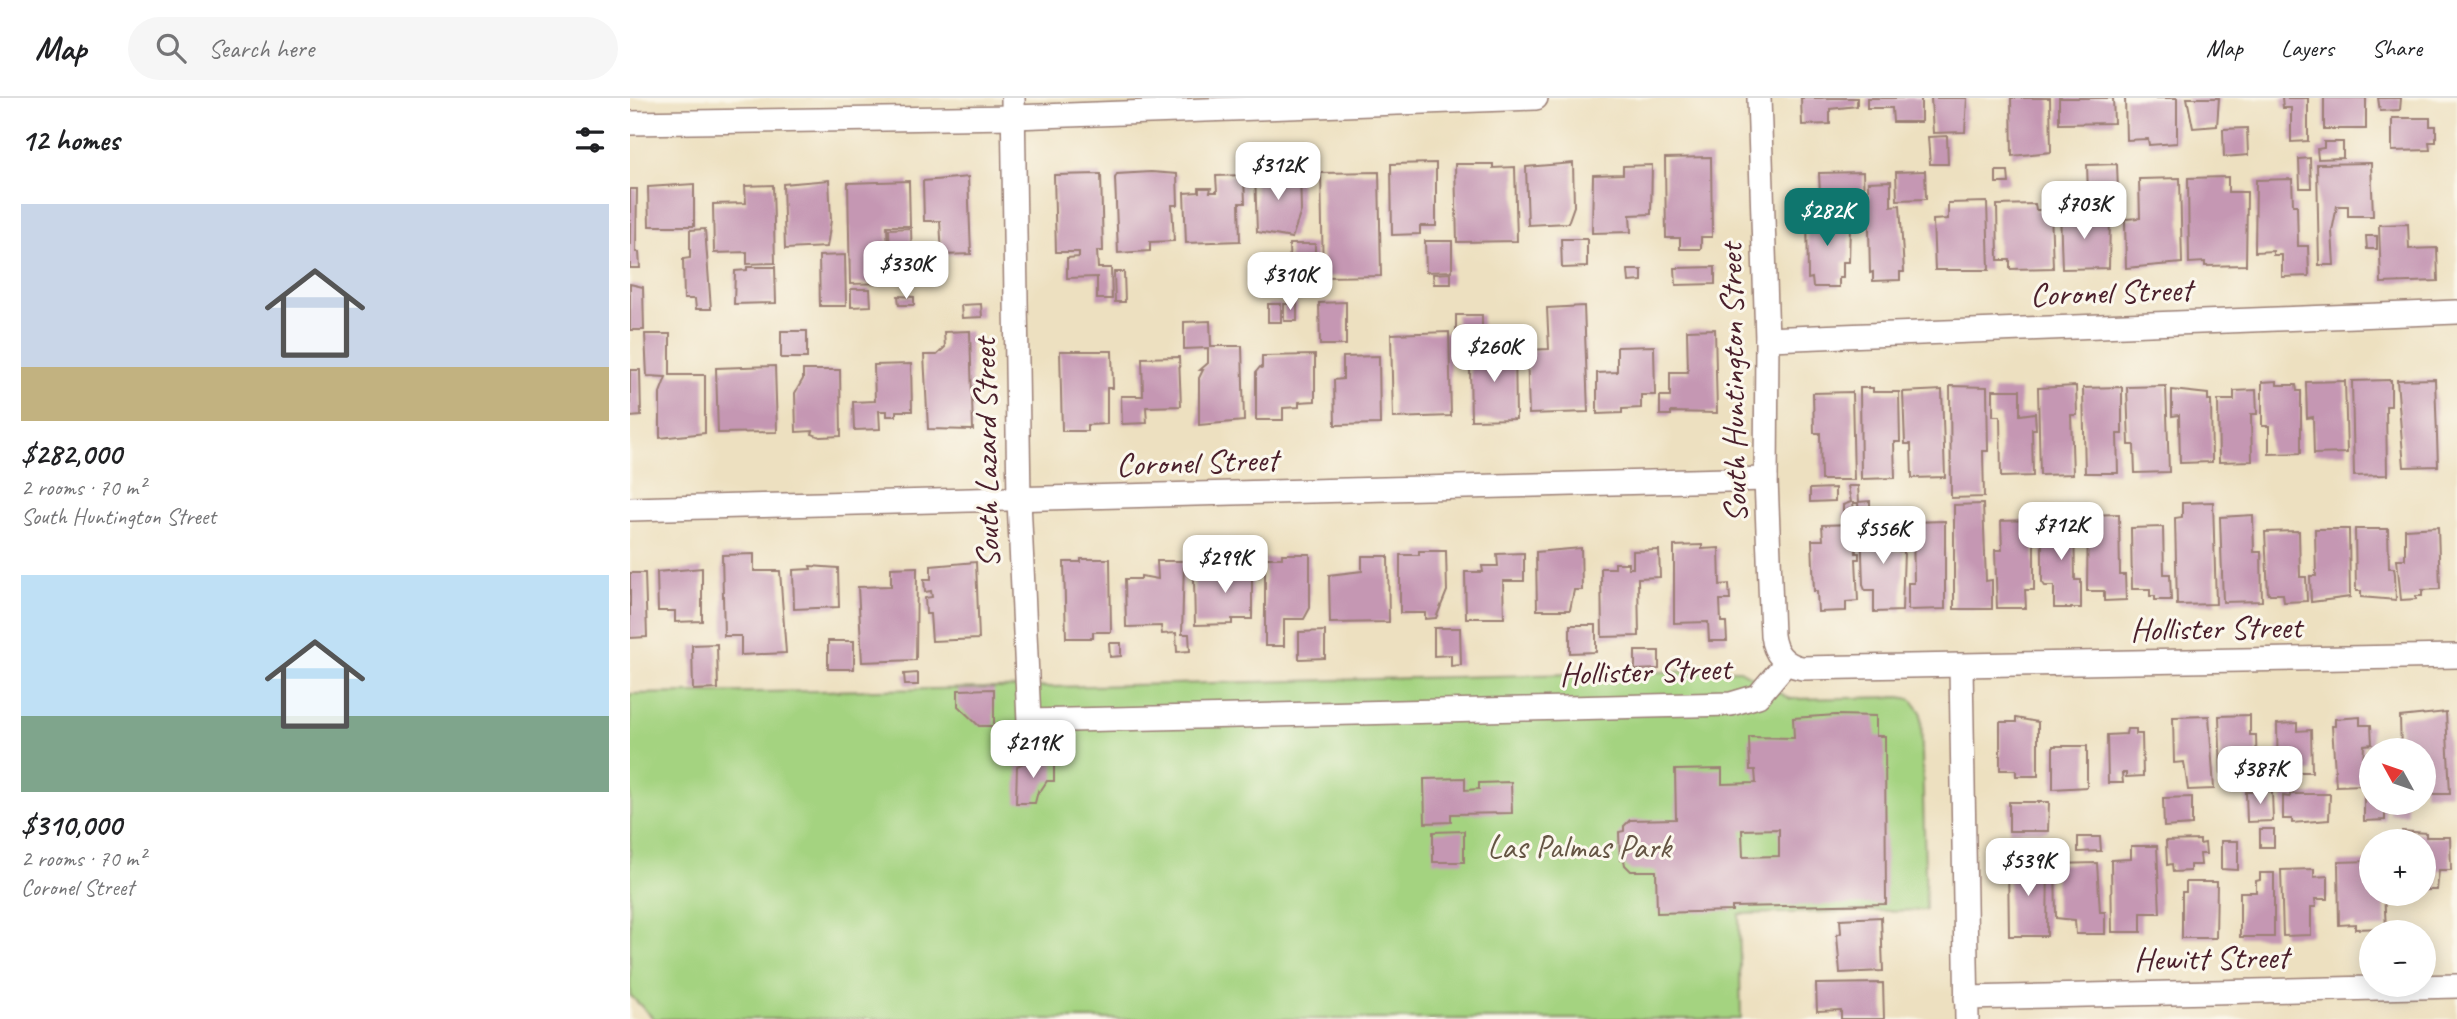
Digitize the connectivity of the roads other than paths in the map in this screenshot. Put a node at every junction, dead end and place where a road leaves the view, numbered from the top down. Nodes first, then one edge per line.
1 (1536, 98) edge
2 (1759, 98) edge
3 (1013, 107) edge
4 (630, 123) edge
5 (2457, 312) edge
6 (1767, 339) junction
7 (1766, 479) junction
8 (1019, 500) junction
9 (630, 509) edge
10 (2457, 656) edge
11 (1786, 663) junction
12 (1961, 667) junction
13 (1029, 721) joint
14 (2457, 986) edge
15 (1966, 1008) edge

1 - 3 street
2 - 6 street, South Huntington Street
3 - 4 street
3 - 8 street, South Lazard Street
5 - 6 street, Coronel Street
6 - 7 street, South Huntington Street
7 - 8 street, Coronel Street
7 - 11 street, South Huntington Street
8 - 9 street, Coronel Street
8 - 13 street, South Lazard Street
10 - 12 street, Hollister Street
11 - 12 street, Hollister Street
11 - 13 street, Hollister Street
12 - 15 street
14 - 15 street, Hewitt Street

